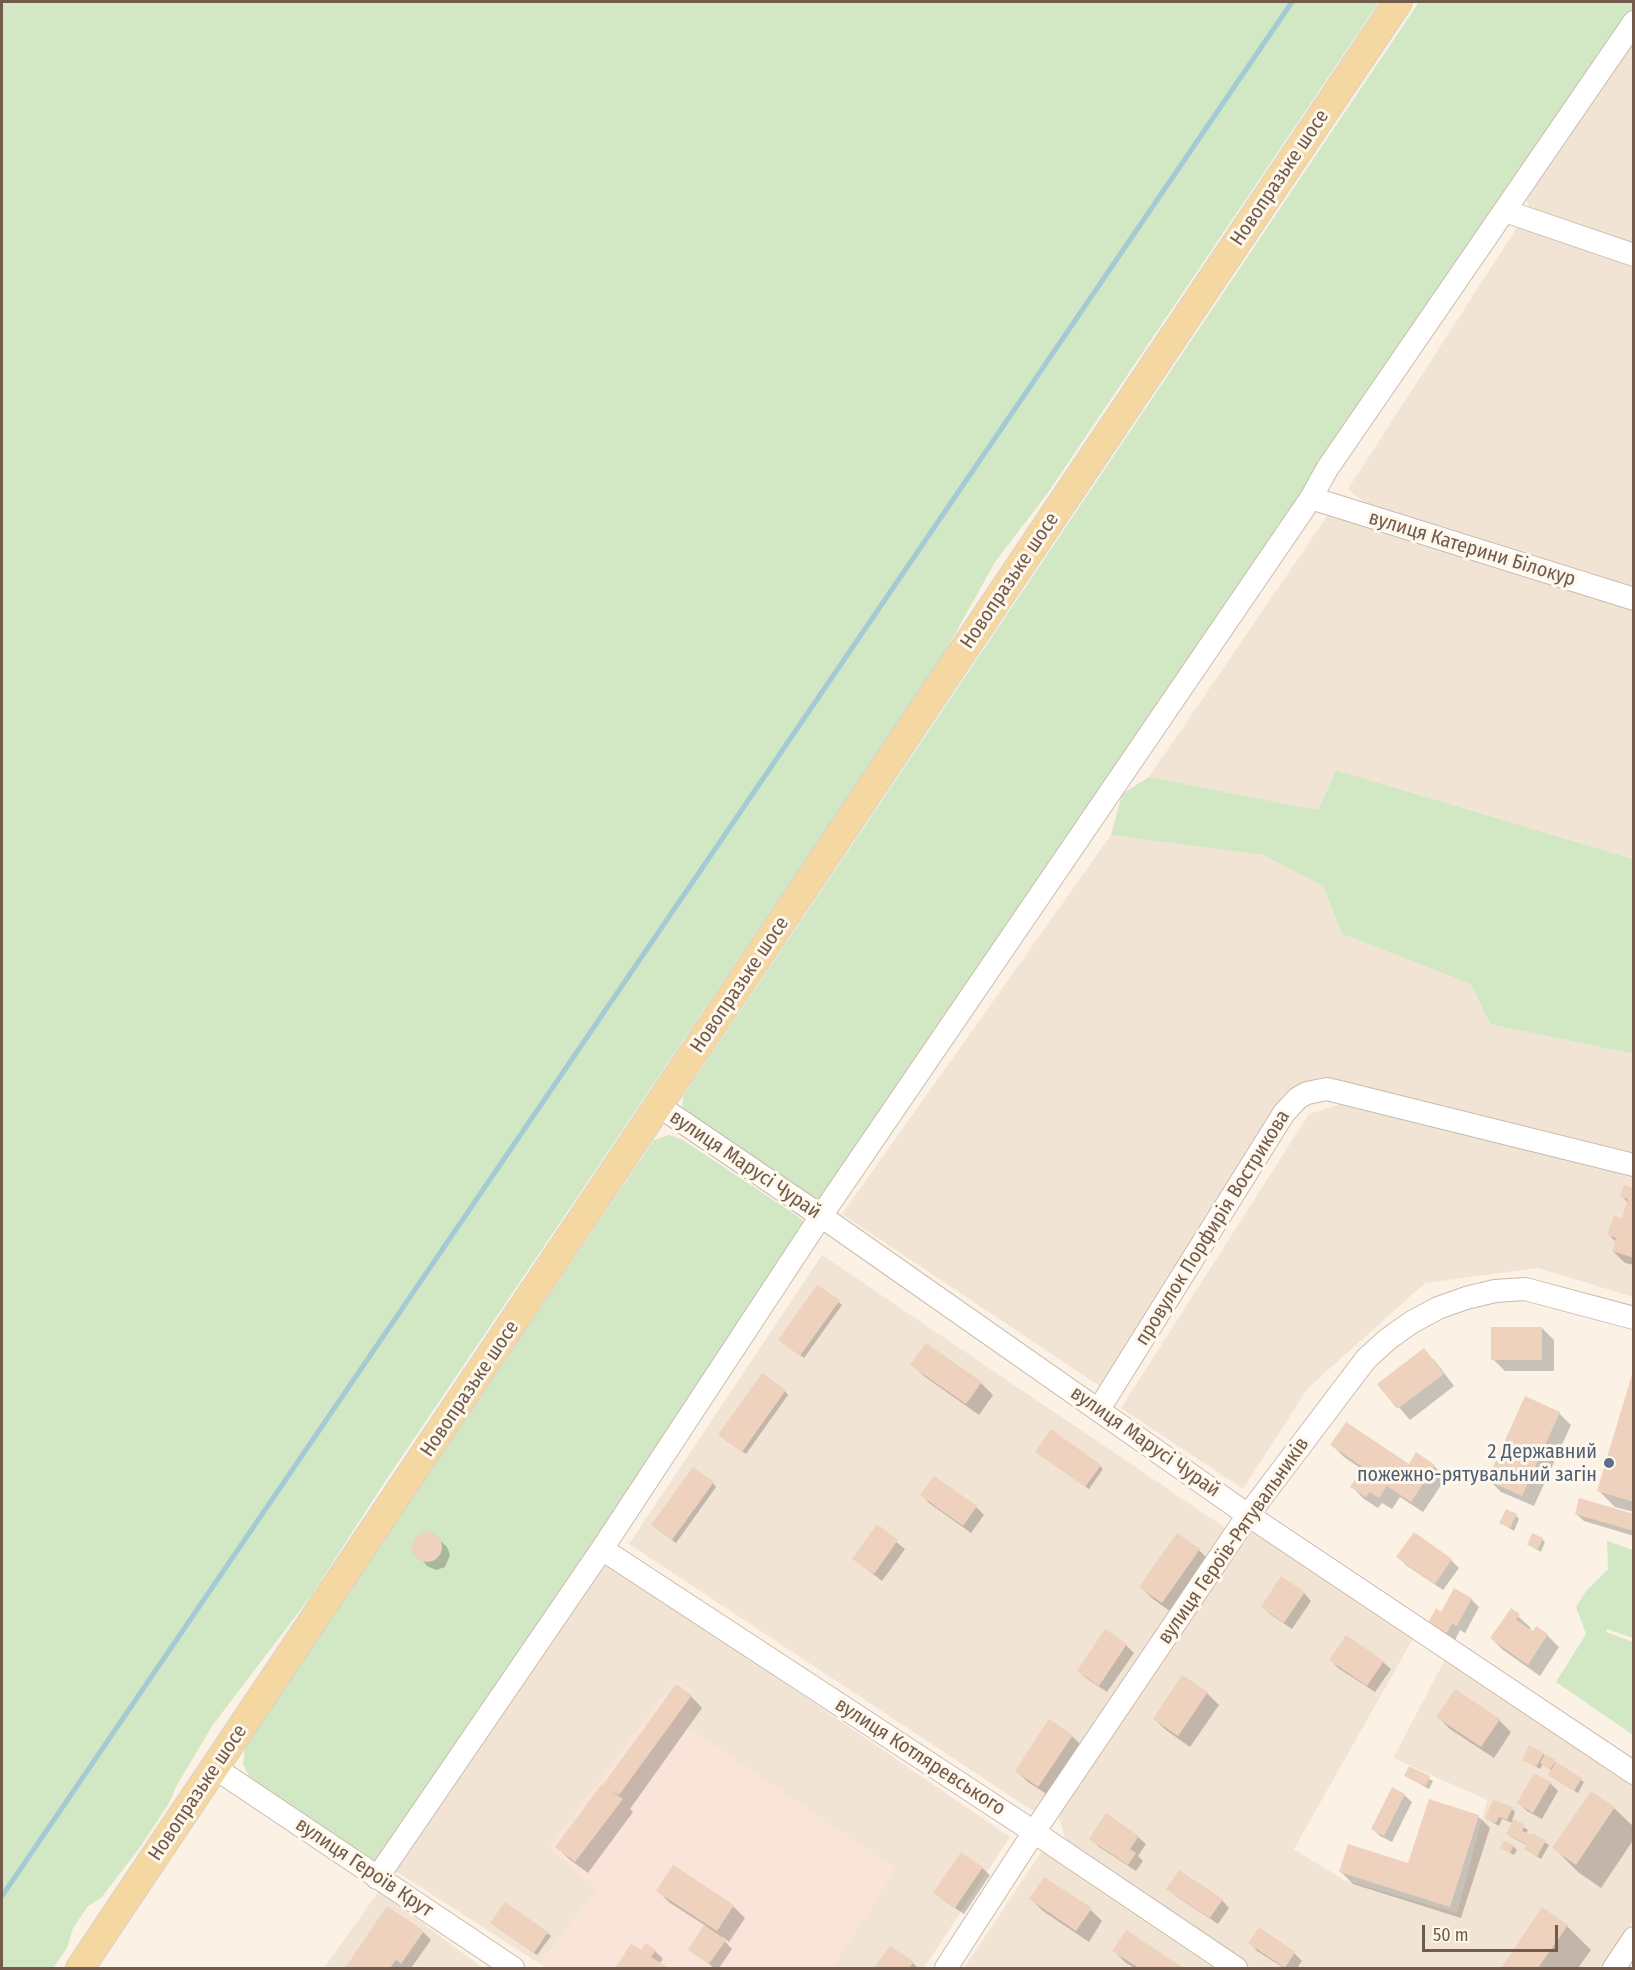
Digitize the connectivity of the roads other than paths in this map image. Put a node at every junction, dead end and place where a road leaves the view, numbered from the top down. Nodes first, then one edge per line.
1 (1398, 2) edge
2 (1634, 22) edge
3 (1505, 211) junction
4 (1634, 255) edge
5 (1311, 498) junction
6 (1634, 599) edge
7 (659, 1106) junction
8 (1634, 1165) edge
9 (821, 1216) junction
10 (1634, 1318) edge
11 (1099, 1409) junction
12 (1248, 1515) junction
13 (602, 1549) junction
14 (214, 1768) junction
15 (1634, 1773) edge
16 (1035, 1832) junction
17 (377, 1878) junction
18 (1634, 1938) edge
19 (80, 1968) edge
20 (513, 1968) edge
21 (946, 1968) edge
22 (1236, 1968) edge
23 (1614, 1968) edge

1 - 7 main road, Новопразьке шосе
2 - 3 street
3 - 4 street
3 - 5 street
5 - 6 street, вулиця Катерини Білокур
5 - 9 street
7 - 9 street, вулиця Марусі Чурай
7 - 14 main road, Новопразьке шосе
8 - 11 street, провулок Порфирія Вострикова
9 - 11 street, вулиця Марусі Чурай
9 - 13 street
10 - 12 street, вулиця Героїв-Рятувальників
11 - 12 street, вулиця Марусі Чурай
12 - 15 street, вулиця Марусі Чурай
12 - 16 street, вулиця Героїв-Рятувальників
13 - 16 street, вулиця Котляревського
13 - 17 street
14 - 17 street, вулиця Героїв Крут
14 - 19 main road, Новопразьке шосе
16 - 21 street, вулиця Героїв-Рятувальників
16 - 22 street, вулиця Котляревського
17 - 20 street, вулиця Героїв Крут
18 - 23 street

